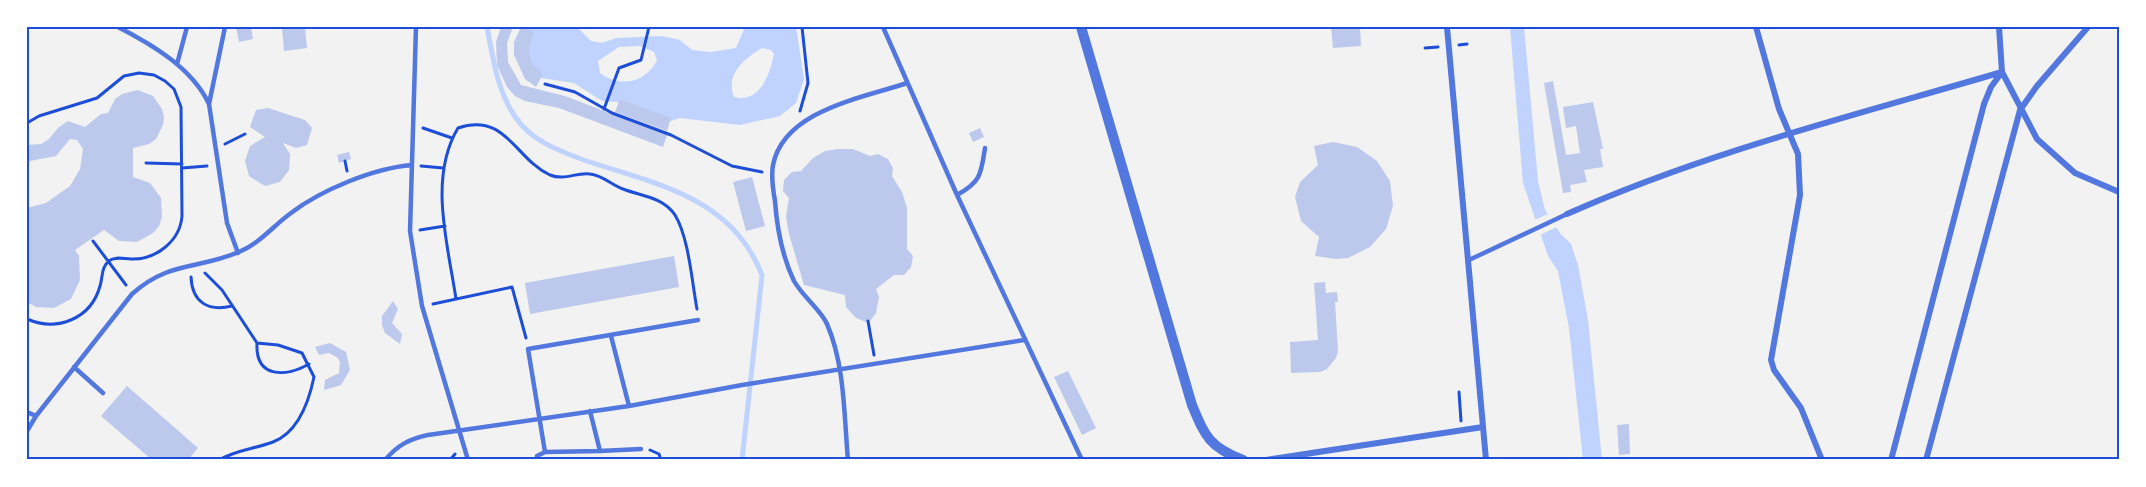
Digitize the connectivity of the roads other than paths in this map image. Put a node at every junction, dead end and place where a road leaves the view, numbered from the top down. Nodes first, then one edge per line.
1 (118, 27) edge
2 (187, 27) edge
3 (225, 27) edge
4 (416, 27) edge
5 (883, 27) edge
6 (1081, 27) edge
7 (1447, 27) edge
8 (1756, 27) edge
9 (1999, 27) edge
10 (2088, 27) edge
11 (128, 29) edge
12 (177, 64) junction
13 (2002, 72) junction
14 (907, 83) junction
15 (209, 104) junction
16 (2020, 110) junction
17 (1787, 134) junction
18 (985, 148) dead end
19 (412, 165) junction
20 (2119, 192) edge
21 (957, 195) junction
22 (1567, 214) joint
23 (237, 253) junction
24 (1469, 260) junction
25 (699, 320) road end
26 (611, 336) junction
27 (1024, 340) junction
28 (74, 367) junction
29 (839, 369) junction
30 (103, 393) dead end
31 (629, 406) junction
32 (590, 411) junction
33 (27, 412) edge
34 (36, 416) junction
35 (538, 418) junction
36 (1483, 427) junction
37 (27, 431) edge
38 (461, 432) junction
39 (641, 449) dead end
40 (600, 451) junction
41 (545, 452) junction
42 (385, 460) edge
43 (468, 460) edge
44 (537, 460) edge
45 (848, 460) edge
46 (1082, 460) edge
47 (1243, 460) edge
48 (1266, 460) edge
49 (1486, 460) edge
50 (1822, 460) edge
51 (1891, 460) edge
52 (1926, 460) edge

1 - 11 lane
2 - 12 lane
3 - 15 lane
4 - 19 lane
5 - 14 lane
6 - 47 street
7 - 24 street
8 - 17 street
9 - 13 street
10 - 16 street
11 - 12 lane
12 - 15 lane
13 - 16 street
13 - 17 street
13 - 51 street
14 - 21 lane
14 - 29 lane
15 - 23 lane
16 - 20 street
16 - 52 street
17 - 22 street
17 - 50 street
18 - 21 lane
19 - 23 lane
19 - 38 lane
21 - 27 lane
22 - 24 lane
23 - 28 lane
24 - 36 street
25 - 26 lane
26 - 31 lane
26 - 35 lane
27 - 29 lane
27 - 46 lane
28 - 30 lane
28 - 34 lane
29 - 31 lane
29 - 45 lane
31 - 32 lane
32 - 35 lane
32 - 40 lane
33 - 34 lane
34 - 37 lane
35 - 38 lane
35 - 41 lane
36 - 48 street
36 - 49 street
38 - 42 lane
38 - 43 lane
39 - 40 lane
40 - 41 lane
41 - 44 lane

